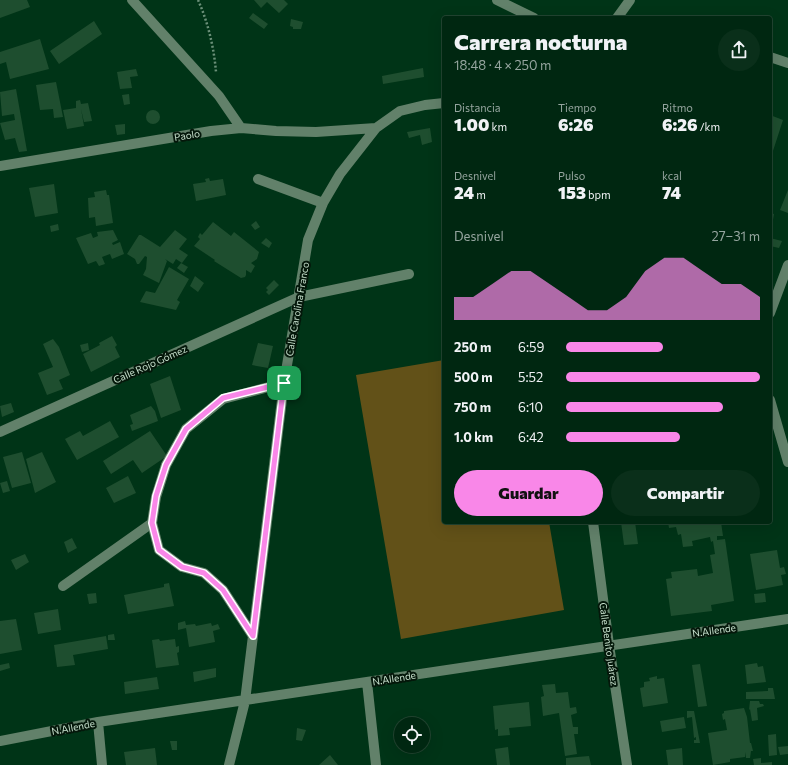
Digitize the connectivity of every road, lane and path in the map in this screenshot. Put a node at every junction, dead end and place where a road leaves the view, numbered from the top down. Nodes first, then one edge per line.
1 (132, 0) edge
2 (198, 0) edge
3 (497, 0) edge
4 (630, 0) edge
5 (530, 16) edge
6 (618, 16) edge
7 (772, 58) edge
8 (788, 63) edge
9 (219, 96) junction
10 (442, 103) edge
11 (241, 128) junction
12 (376, 128) junction
13 (0, 166) edge
14 (258, 178) dead end
15 (323, 203) junction
16 (788, 265) edge
17 (409, 274) dead end
18 (299, 297) junction
19 (772, 308) edge
20 (284, 383) junction
21 (772, 407) edge
22 (0, 432) edge
23 (788, 462) edge
24 (152, 523) junction
25 (593, 524) edge
26 (63, 586) dead end
27 (788, 619) edge
28 (253, 636) junction
29 (609, 645) junction
30 (367, 682) junction
31 (245, 701) junction
32 (98, 722) junction
33 (0, 741) edge
34 (102, 765) edge
35 (230, 765) edge
36 (376, 765) edge
37 (627, 765) edge

1 - 9 street
2 - 9 path
3 - 5 street
4 - 6 street
7 - 8 street
9 - 11 street
10 - 12 street, Calle Carolina Franco
11 - 12 street, Paolo
11 - 13 street, Paolo
12 - 15 street, Calle Carolina Franco
14 - 15 street
15 - 18 street, Calle Carolina Franco
16 - 19 street
17 - 18 street, Calle Rojo Gómez
18 - 20 street, Calle Carolina Franco
18 - 22 street, Calle Rojo Gómez
20 - 24 street
20 - 28 street, Calle Carolina Franco
21 - 23 street
24 - 26 street
24 - 28 street
25 - 29 street, Calle Benito Juárez
27 - 29 street, N.Allende
28 - 31 street, Calle Carolina Franco
29 - 30 street, N.Allende
29 - 37 street, Calle Benito Juárez
30 - 31 street, N.Allende
30 - 36 street
31 - 32 street, N.Allende
31 - 35 street, Calle Carolina Franco
32 - 33 street, N.Allende
32 - 34 street

